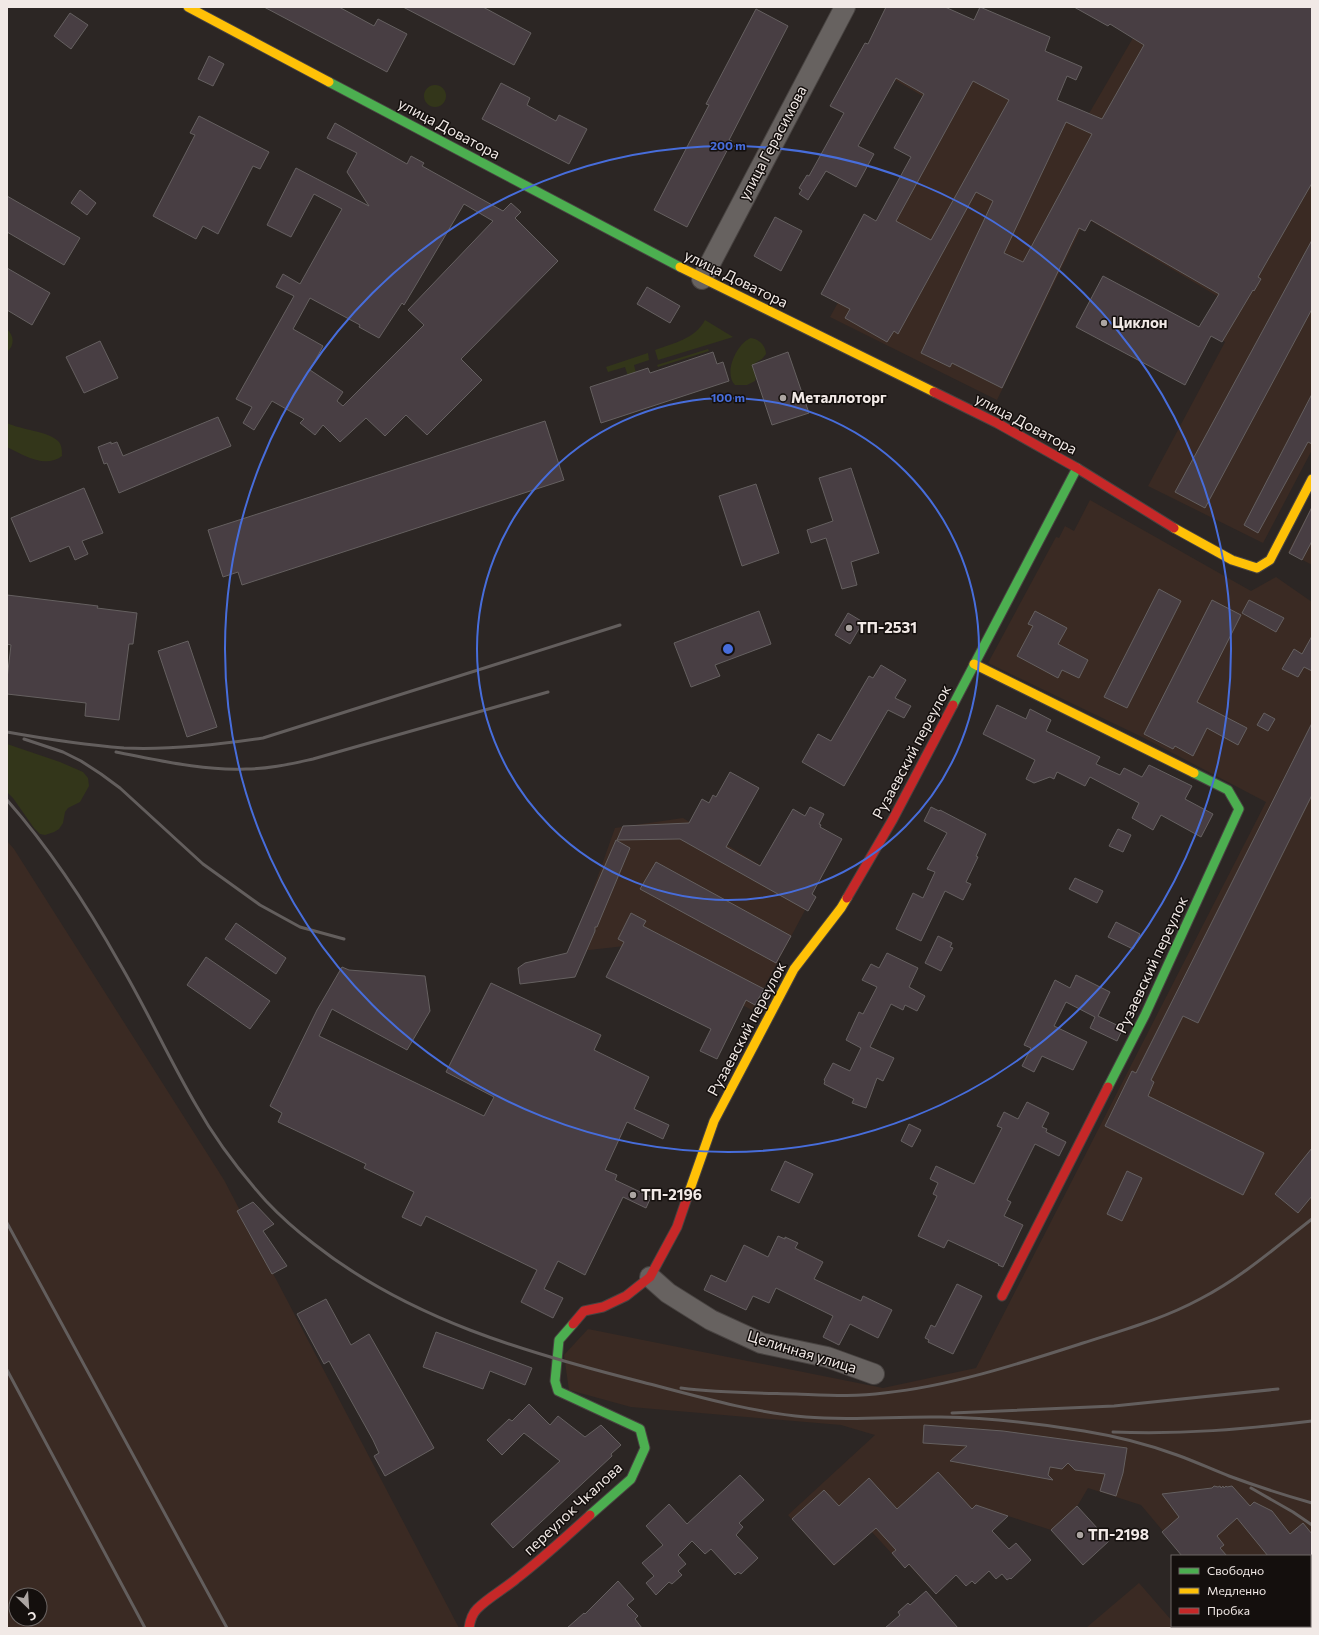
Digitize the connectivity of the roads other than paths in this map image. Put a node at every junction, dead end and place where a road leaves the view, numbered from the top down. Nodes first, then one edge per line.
1 (188, 7) edge
2 (845, 7) edge
3 (702, 279) junction
4 (1077, 468) junction
5 (1312, 479) edge
6 (974, 664) junction
7 (650, 1277) junction
8 (1002, 1296) dead end
9 (874, 1374) dead end
10 (558, 1391) joint
11 (469, 1628) edge

1 - 3 street, улица Доватора
2 - 3 street, улица Герасимова
3 - 4 street, улица Доватора
4 - 5 street, улица Доватора
4 - 6 street, Рузаевский переулок
6 - 7 street, Рузаевский переулок
6 - 8 street, Рузаевский переулок
7 - 9 street, Целинная улица
7 - 10 street, Рузаевский переулок
10 - 11 street, переулок Чкалова

